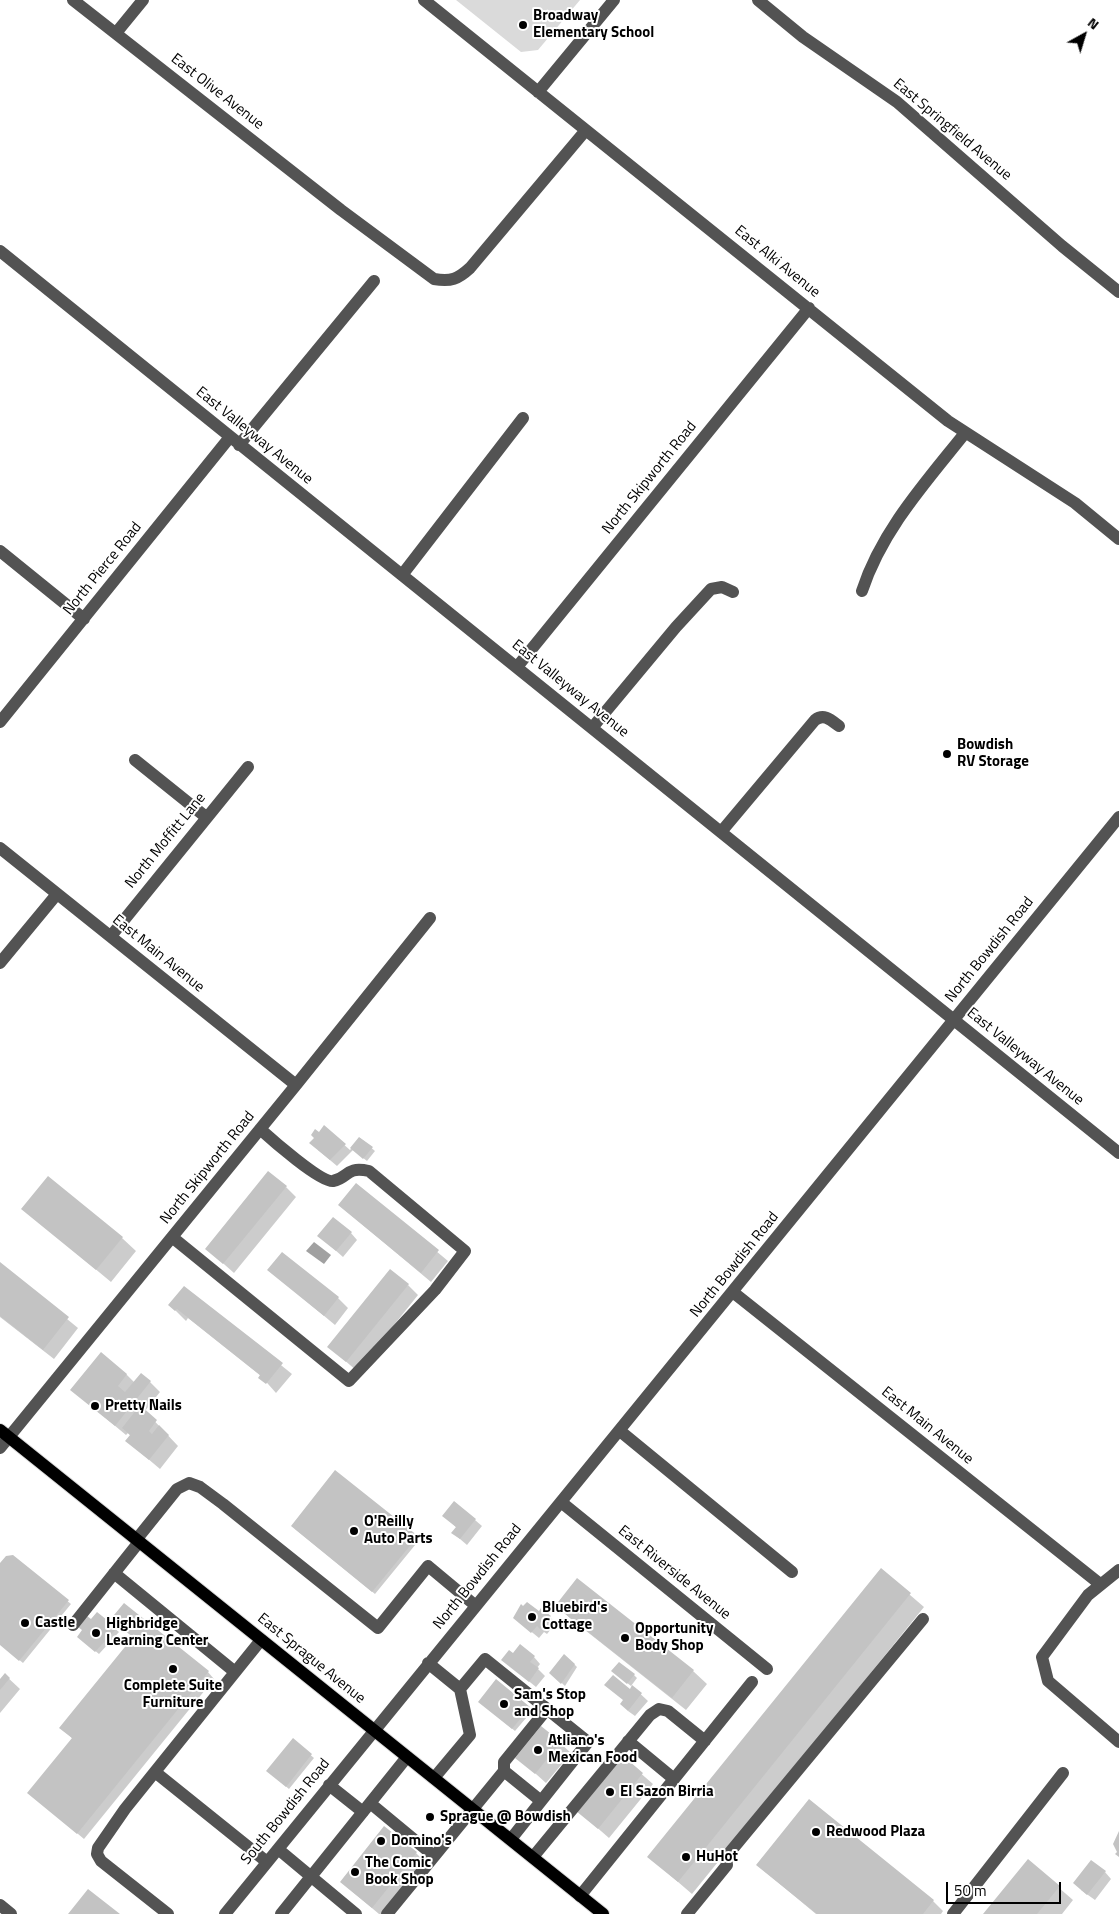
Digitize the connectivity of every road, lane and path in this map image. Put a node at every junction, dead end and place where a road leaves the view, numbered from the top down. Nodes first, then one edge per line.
1 (74, 0) edge
2 (143, 0) edge
3 (424, 0) edge
4 (614, 0) edge
5 (758, 0) edge
6 (116, 33) junction
7 (538, 92) junction
8 (586, 130) junction
9 (0, 251) edge
10 (374, 280) dead end
11 (1119, 292) edge
12 (809, 308) junction
13 (523, 418) dead end
14 (965, 433) junction
15 (234, 441) junction
16 (1119, 539) edge
17 (0, 552) edge
18 (402, 575) junction
19 (862, 591) dead end
20 (733, 592) dead end
21 (84, 619) junction
22 (517, 668) junction
23 (0, 722) edge
24 (839, 726) dead end
25 (592, 728) junction
26 (135, 760) dead end
27 (248, 767) dead end
28 (206, 817) junction
29 (1119, 817) edge
30 (721, 832) junction
31 (0, 848) edge
32 (57, 894) junction
33 (430, 918) dead end
34 (111, 936) junction
35 (0, 963) edge
36 (953, 1020) junction
37 (296, 1085) junction
38 (260, 1129) junction
39 (1119, 1153) edge
40 (172, 1237) junction
41 (734, 1293) junction
42 (620, 1431) junction
43 (4, 1433) edge
44 (0, 1448) edge
45 (561, 1502) junction
46 (138, 1541) junction
47 (1119, 1570) edge
48 (792, 1572) dead end
49 (114, 1573) junction
50 (1100, 1584) junction
51 (476, 1606) junction
52 (923, 1619) dead end
53 (73, 1625) dead end
54 (261, 1640) junction
55 (428, 1663) junction
56 (767, 1669) dead end
57 (235, 1672) junction
58 (752, 1682) dead end
59 (460, 1689) junction
60 (547, 1709) junction
61 (373, 1730) junction
62 (628, 1741) junction
63 (705, 1741) junction
64 (1119, 1742) edge
65 (407, 1757) junction
66 (504, 1771) junction
67 (155, 1772) junction
68 (1063, 1774) dead end
69 (434, 1778) junction
70 (674, 1779) junction
71 (329, 1785) junction
72 (541, 1800) junction
73 (366, 1808) junction
74 (473, 1809) junction
75 (511, 1839) junction
76 (278, 1849) junction
77 (434, 1856) junction
78 (533, 1858) junction
79 (267, 1862) junction
80 (312, 1877) junction
81 (580, 1896) junction
82 (0, 1905) edge
83 (11, 1914) edge
84 (168, 1914) edge
85 (225, 1914) edge
86 (281, 1914) edge
87 (356, 1914) edge
88 (387, 1914) edge
89 (602, 1914) edge
90 (686, 1914) edge
91 (953, 1914) edge

1 - 6 street, East Olive Avenue
2 - 6 street
3 - 7 street, East Alki Avenue
4 - 7 street
5 - 11 street, East Springfield Avenue
6 - 8 street, East Olive Avenue
7 - 8 street, East Alki Avenue
8 - 12 street, East Alki Avenue
9 - 15 street, East Valleyway Avenue
10 - 15 street, North Pierce Road
12 - 14 street, East Alki Avenue
12 - 22 street, North Skipworth Road
13 - 18 street
14 - 16 street, East Alki Avenue
14 - 19 street
15 - 18 street, East Valleyway Avenue
15 - 21 street, North Pierce Road
17 - 21 street
18 - 22 street, East Valleyway Avenue
20 - 25 street
21 - 23 street, North Pierce Road
22 - 25 street, East Valleyway Avenue
24 - 30 street
25 - 30 street, East Valleyway Avenue
26 - 28 street
27 - 28 street, North Moffitt Lane
28 - 34 street, North Moffitt Lane
29 - 36 street, North Bowdish Road
30 - 36 street, East Valleyway Avenue
31 - 32 street, East Main Avenue
32 - 34 street, East Main Avenue
32 - 35 street
33 - 37 street, North Skipworth Road
34 - 37 street, East Main Avenue
36 - 39 street, East Valleyway Avenue
36 - 41 street, North Bowdish Road
37 - 38 street, North Skipworth Road
38 - 40 street, North Skipworth Road
38 - 40 street
40 - 43 street, North Skipworth Road
41 - 42 street, North Bowdish Road
41 - 50 street, East Main Avenue
42 - 45 street, North Bowdish Road
42 - 48 street
43 - 44 street, North Skipworth Road
43 - 46 main road, East Sprague Avenue
45 - 51 street, North Bowdish Road
45 - 56 street, East Riverside Avenue
46 - 49 street
46 - 51 street
46 - 54 main road, East Sprague Avenue
47 - 50 street
49 - 53 street
49 - 57 street
50 - 64 street
51 - 55 street, North Bowdish Road
52 - 90 street
54 - 57 street
54 - 61 main road, East Sprague Avenue
55 - 59 street
55 - 61 street, North Bowdish Road
57 - 67 street
58 - 63 street
59 - 60 street
59 - 69 street
60 - 66 street
60 - 72 street
61 - 65 main road, East Sprague Avenue
61 - 71 street, South Bowdish Road
62 - 63 street
62 - 70 street
62 - 78 street
63 - 70 street
65 - 69 main road, East Sprague Avenue
65 - 73 street
66 - 72 street
66 - 74 street
67 - 79 street
67 - 84 street
68 - 91 street
69 - 74 main road, East Sprague Avenue
70 - 81 street
71 - 73 street
71 - 76 street, South Bowdish Road
72 - 75 street
73 - 77 street
73 - 80 street
74 - 75 main road, East Sprague Avenue
74 - 77 street
75 - 78 main road, East Sprague Avenue
76 - 79 street, South Bowdish Road
76 - 80 street
77 - 88 street
78 - 81 main road, East Sprague Avenue
79 - 85 street, South Bowdish Road
80 - 86 street
80 - 87 street
81 - 89 main road, East Sprague Avenue
82 - 83 street

